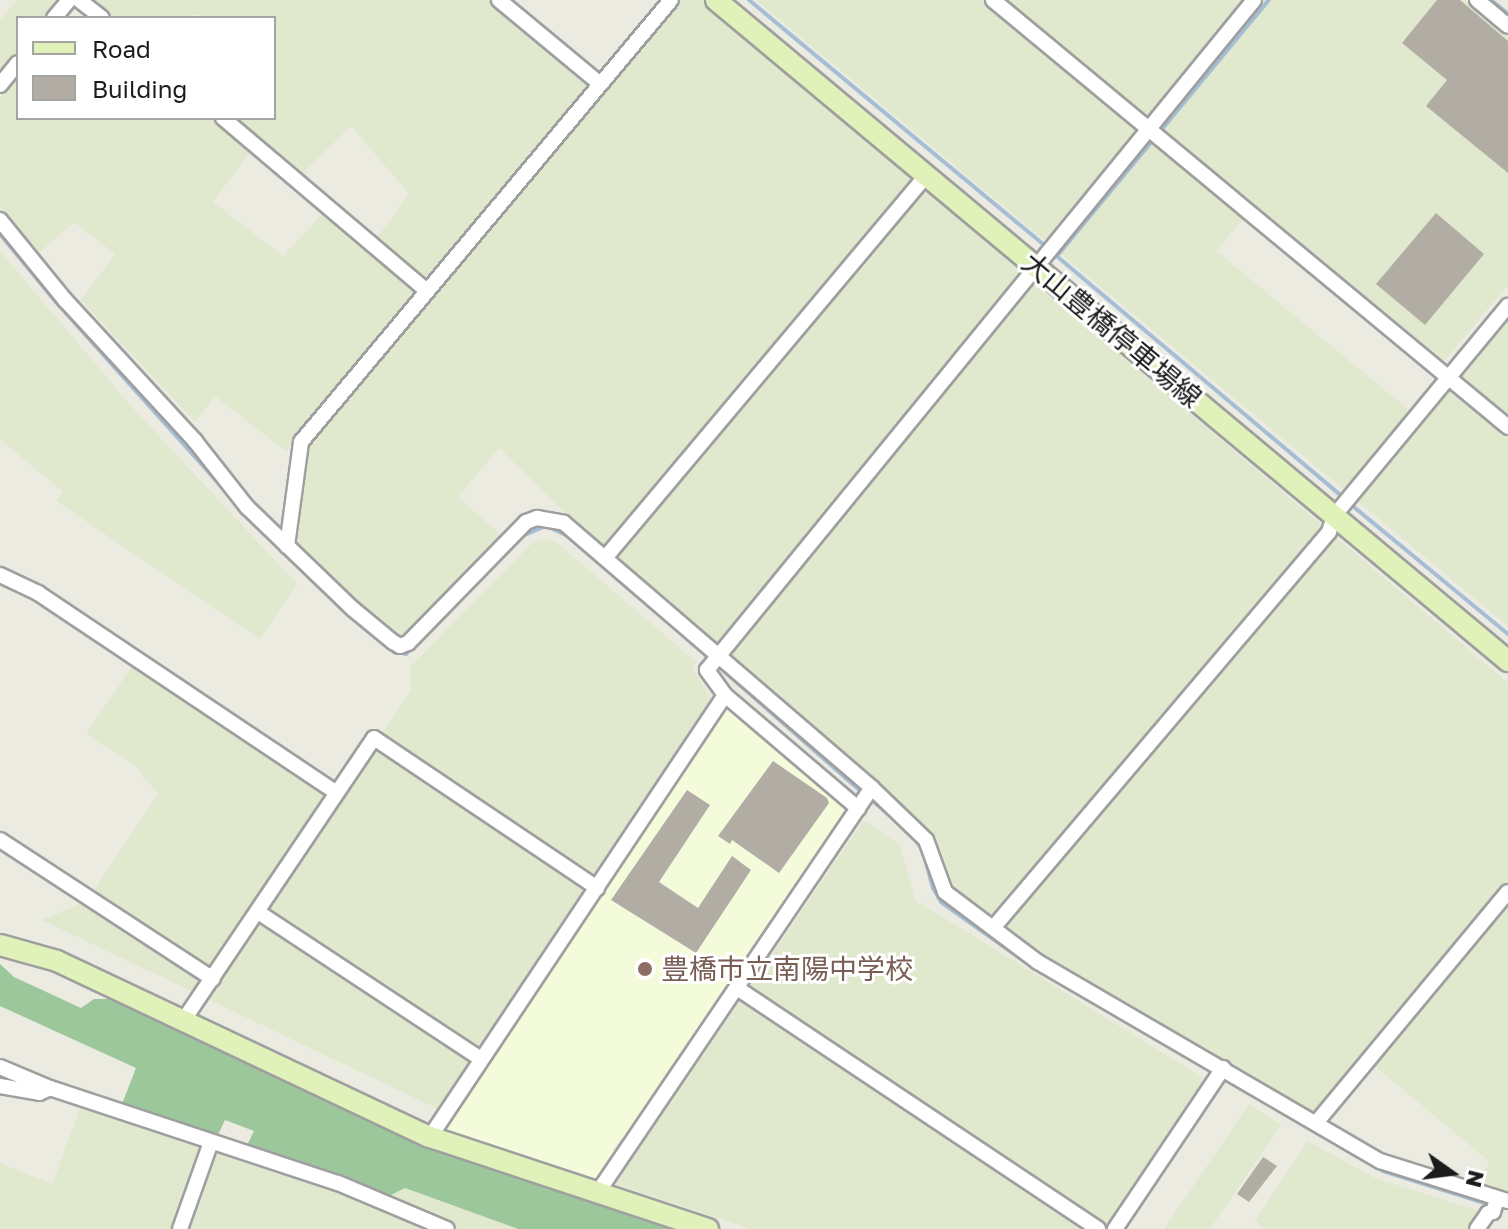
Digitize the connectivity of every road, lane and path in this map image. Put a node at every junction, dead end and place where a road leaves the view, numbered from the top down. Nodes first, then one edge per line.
1 (69, 0) edge
2 (79, 0) edge
3 (499, 0) edge
4 (671, 0) edge
5 (716, 0) edge
6 (993, 0) edge
7 (1254, 0) edge
8 (1477, 0) edge
9 (56, 16) edge
10 (99, 16) edge
11 (1508, 26) edge
12 (16, 65) edge
13 (600, 84) junction
14 (0, 85) edge
15 (225, 120) edge
16 (1148, 130) junction
17 (926, 175) junction
18 (0, 220) edge
19 (1040, 261) junction
20 (427, 291) junction
21 (1508, 306) edge
22 (1449, 378) junction
23 (1508, 427) edge
24 (1344, 504) junction
25 (287, 546) junction
26 (606, 557) junction
27 (0, 576) edge
28 (719, 655) junction
29 (1508, 661) edge
30 (725, 695) junction
31 (872, 788) junction
32 (335, 792) junction
33 (861, 805) junction
34 (0, 840) edge
35 (597, 888) junction
36 (1508, 892) edge
37 (258, 912) junction
38 (993, 928) junction
39 (0, 945) edge
40 (213, 979) junction
41 (737, 988) junction
42 (183, 1021) junction
43 (481, 1059) junction
44 (0, 1067) edge
45 (1220, 1073) junction
46 (0, 1086) edge
47 (50, 1088) junction
48 (1316, 1123) junction
49 (430, 1137) junction
50 (211, 1142) junction
51 (598, 1192) junction
52 (1499, 1204) edge
53 (180, 1229) edge
54 (447, 1229) edge
55 (708, 1229) edge
56 (1098, 1229) edge
57 (1115, 1229) edge
58 (1477, 1229) edge

1 - 9 street
2 - 10 street
3 - 13 street
4 - 13 street
5 - 17 main road, 大山豊橋停車場線
6 - 16 street
7 - 16 street
8 - 11 street
12 - 14 street
13 - 20 street
15 - 20 street
16 - 19 street
16 - 22 street
17 - 19 main road, 大山豊橋停車場線
17 - 26 street
18 - 25 street
19 - 24 main road, 大山豊橋停車場線
19 - 28 street
20 - 25 street
21 - 22 street
22 - 23 street
22 - 24 street
24 - 29 main road, 大山豊橋停車場線
24 - 38 street
25 - 26 street
26 - 28 street
27 - 32 street
28 - 30 street
28 - 31 street
30 - 33 street
30 - 35 street
31 - 33 street
31 - 38 street
32 - 35 street
32 - 37 street
33 - 41 street
34 - 40 street
35 - 43 street
36 - 48 street
37 - 40 street
37 - 43 street
38 - 45 street
39 - 42 main road
40 - 42 street
41 - 51 street
41 - 56 street
42 - 49 main road
43 - 49 street
44 - 47 street
45 - 48 street
45 - 57 street
46 - 47 street
47 - 50 street
48 - 52 street
49 - 51 main road
50 - 53 street
50 - 54 street
51 - 55 main road
52 - 58 street

